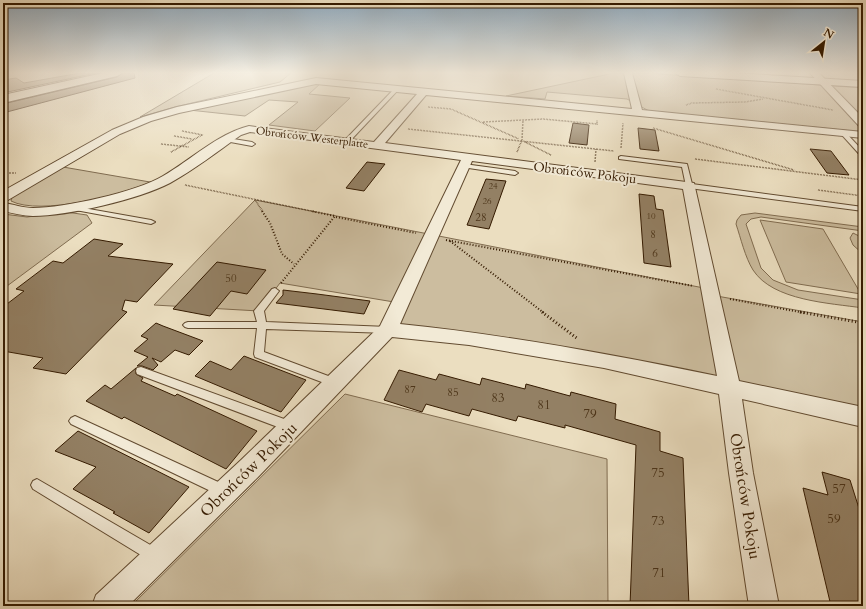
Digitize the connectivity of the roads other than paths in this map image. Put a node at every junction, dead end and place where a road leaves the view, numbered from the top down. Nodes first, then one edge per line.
1 (220, 101) edge
2 (385, 101) edge
3 (415, 101) edge
4 (523, 101) edge
5 (635, 101) edge
6 (842, 101) edge
7 (638, 113) junction
8 (863, 124) edge
9 (844, 134) junction
10 (863, 135) edge
11 (227, 140) junction
12 (347, 141) junction
13 (252, 144) dead end
14 (376, 145) junction
15 (621, 155) road end
16 (863, 156) edge
17 (466, 162) junction
18 (515, 173) dead end
19 (689, 186) junction
20 (3, 197) edge
21 (3, 207) edge
22 (70, 208) junction
23 (863, 208) edge
24 (151, 222) dead end
25 (275, 291) road end
26 (188, 325) dead end
27 (262, 325) junction
28 (388, 330) junction
29 (141, 371) dead end
30 (334, 383) junction
31 (729, 386) junction
32 (863, 417) edge
33 (75, 421) dead end
34 (291, 427) junction
35 (37, 485) dead end
36 (225, 492) junction
37 (157, 557) junction
38 (107, 606) edge
39 (764, 606) edge

1 - 20 street
2 - 12 lane
3 - 14 street, Obrońców Westerplatte
4 - 7 street
5 - 7 street
6 - 8 street
7 - 9 street
9 - 10 street
9 - 16 lane
11 - 12 street, Obrońców Westerplatte
11 - 13 lane
11 - 22 street, Obrońców Westerplatte
12 - 14 street, Obrońców Westerplatte
14 - 17 street, Obrońców Westerplatte
15 - 19 lane
17 - 18 lane
17 - 19 street, Obrońców Pokoju
17 - 28 street, Obrońców Pokoju
19 - 23 lane
19 - 31 street, Obrońców Pokoju
21 - 22 street, Obrońców Westerplatte
22 - 24 lane
25 - 27 lane
26 - 27 lane
27 - 28 lane
27 - 30 lane
28 - 30 street, Obrońców Pokoju
28 - 31 street
29 - 34 lane
30 - 34 street, Obrońców Pokoju
31 - 32 street
31 - 39 street, Obrońców Pokoju
33 - 36 lane
34 - 36 street, Obrońców Pokoju
35 - 37 lane
36 - 37 street, Obrońców Pokoju
37 - 38 street, Obrońców Pokoju

